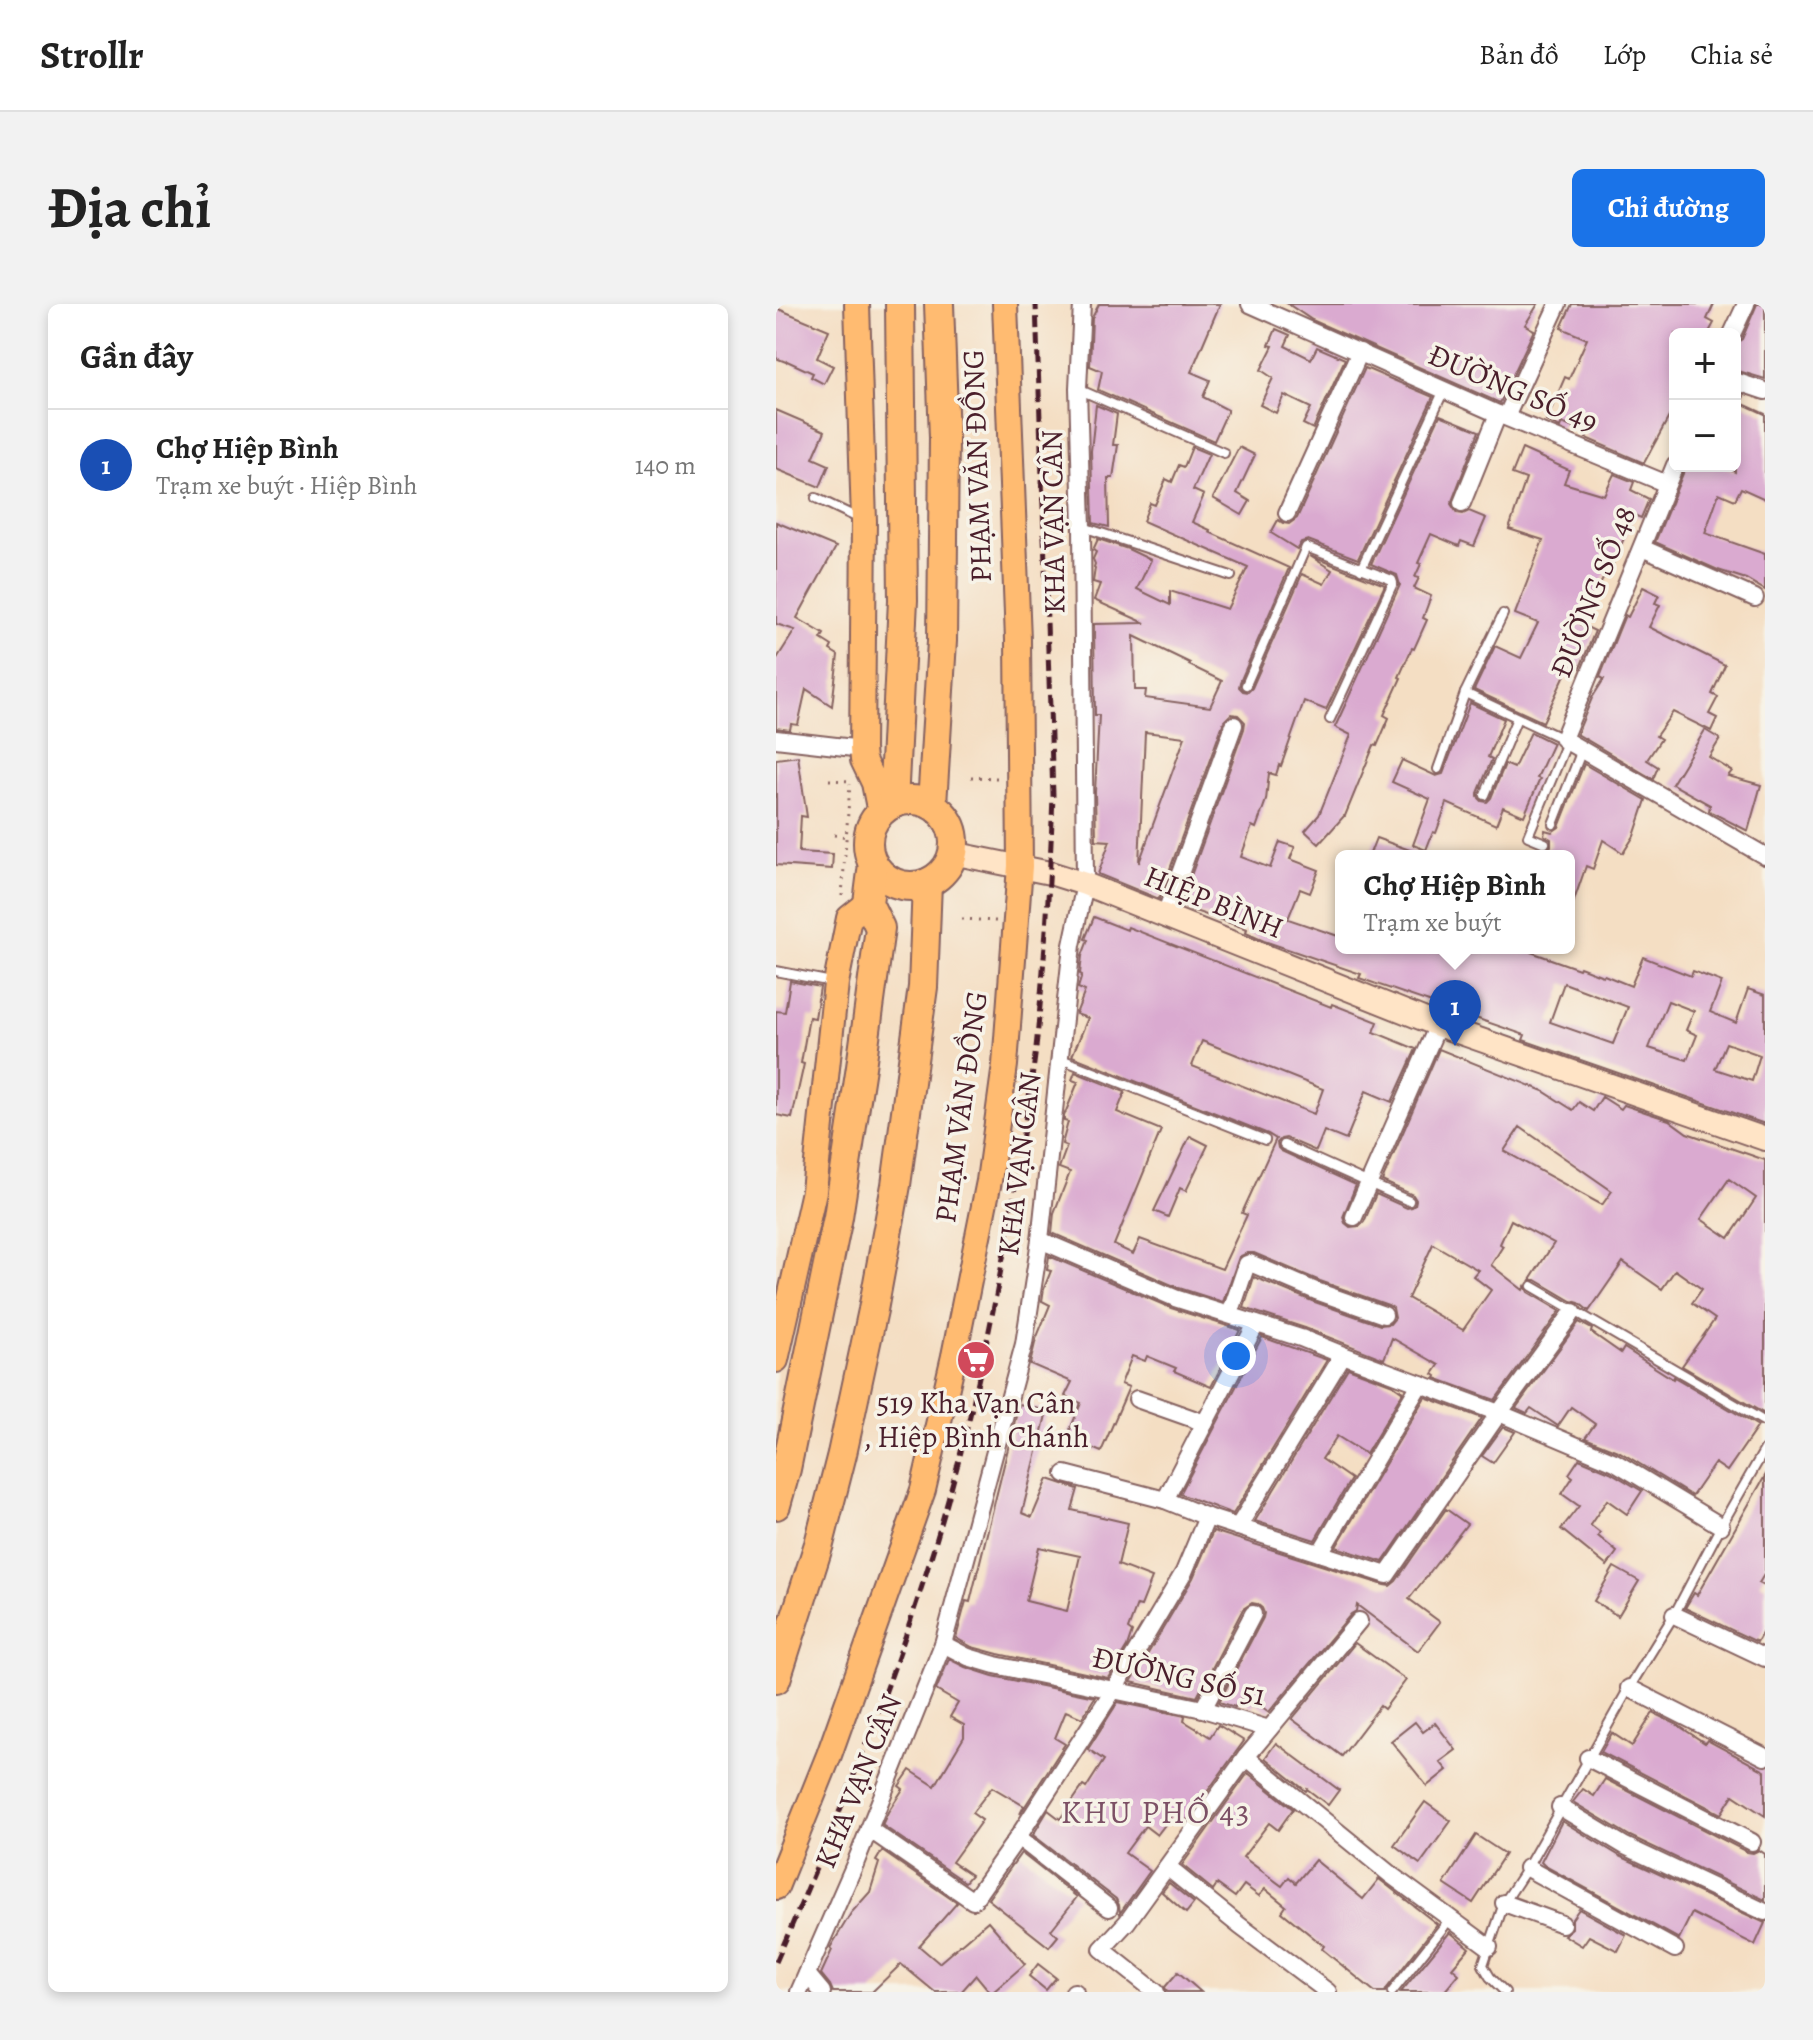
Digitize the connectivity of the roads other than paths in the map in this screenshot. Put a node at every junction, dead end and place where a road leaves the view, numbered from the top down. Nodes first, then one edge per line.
1 (857, 304) edge
2 (900, 304) edge
3 (939, 304) edge
4 (1005, 304) edge
5 (1082, 304) edge
6 (1558, 304) edge
7 (1746, 304) edge
8 (1257, 306) edge
9 (1735, 328) edge
10 (1360, 352) junction
11 (1741, 383) edge
12 (1078, 388) junction
13 (1444, 390) junction
14 (1765, 391) edge
15 (1502, 416) junction
16 (1224, 453) dead end
17 (1672, 472) edge
18 (1667, 484) junction
19 (816, 498) dead end
20 (1462, 503) dead end
21 (1287, 513) dead end
22 (864, 521) junction
23 (1082, 527) junction
24 (1642, 548) junction
25 (1361, 569) junction
26 (1231, 576) dead end
27 (1755, 598) dead end
28 (1503, 614) dead end
29 (1246, 685) dead end
30 (1465, 693) junction
31 (1517, 718) junction
32 (1330, 719) dead end
33 (1234, 725) dead end
34 (776, 739) edge
35 (1565, 740) junction
36 (857, 748) junction
37 (1582, 750) junction
38 (1438, 769) dead end
39 (1485, 795) dead end
40 (932, 805) junction
41 (887, 808) junction
42 (1553, 824) dead end
43 (1545, 843) dead end
44 (952, 853) junction
45 (1765, 856) edge
46 (873, 864) junction
47 (1020, 866) junction
48 (927, 883) junction
49 (1085, 884) junction
50 (855, 902) junction
51 (1165, 915) junction
52 (776, 971) edge
53 (836, 983) junction
54 (1438, 1025) junction
55 (1060, 1059) junction
56 (1765, 1139) edge
57 (1265, 1140) dead end
58 (1284, 1145) dead end
59 (1369, 1183) junction
60 (1409, 1201) dead end
61 (1354, 1217) dead end
62 (1040, 1240) junction
63 (1532, 1286) dead end
64 (1573, 1312) junction
65 (1230, 1314) junction
66 (1384, 1315) dead end
67 (1256, 1324) junction
68 (1343, 1355) junction
69 (776, 1360) edge
70 (1420, 1384) junction
71 (1137, 1399) dead end
72 (1499, 1413) junction
73 (1765, 1422) edge
74 (1205, 1423) junction
75 (1765, 1449) edge
76 (1065, 1474) dead end
77 (1165, 1500) junction
78 (776, 1505) edge
79 (1207, 1517) junction
80 (1721, 1526) junction
81 (1238, 1527) junction
82 (1320, 1553) junction
83 (1253, 1614) dead end
84 (1674, 1615) junction
85 (1359, 1621) dead end
86 (943, 1644) junction
87 (1765, 1658) edge
88 (776, 1679) edge
89 (1629, 1688) junction
90 (1114, 1689) junction
91 (1203, 1709) junction
92 (1269, 1729) junction
93 (1246, 1757) junction
94 (1765, 1757) edge
95 (1588, 1758) junction
96 (1560, 1807) junction
97 (869, 1829) junction
98 (1018, 1837) junction
99 (1752, 1842) dead end
100 (1167, 1867) junction
101 (1527, 1868) junction
102 (776, 1887) edge
103 (1504, 1903) junction
104 (1109, 1908) dead end
105 (1765, 1912) edge
106 (1451, 1918) junction
107 (1562, 1924) dead end
108 (1489, 1947) junction
109 (1675, 1949) dead end
110 (807, 1974) junction
111 (799, 1992) edge
112 (822, 1992) edge
113 (1156, 1992) edge
114 (1328, 1992) edge
115 (1392, 1992) edge
116 (1505, 1992) edge

1 - 22 main road
2 - 41 highway
3 - 40 highway, PHẠM VĂN ĐỒNG
4 - 47 main road, PHẠM VĂN ĐỒNG
5 - 12 street, KHA VẠN CÂN
6 - 15 street
7 - 9 street
8 - 10 street, ĐƯỜNG SỐ 49
10 - 13 street, ĐƯỜNG SỐ 49
10 - 21 street
11 - 14 street
12 - 16 lane
12 - 23 street, KHA VẠN CÂN
13 - 15 street, ĐƯỜNG SỐ 49
13 - 25 lane
15 - 18 street, ĐƯỜNG SỐ 49
15 - 20 street
17 - 18 street, ĐƯỜNG SỐ 48
18 - 24 street, ĐƯỜNG SỐ 48
19 - 22 lane
22 - 36 main road
23 - 26 lane
23 - 49 street, KHA VẠN CÂN
24 - 27 street
24 - 35 street, ĐƯỜNG SỐ 48
25 - 29 lane
25 - 32 lane
28 - 30 lane
30 - 31 lane
30 - 38 lane
31 - 35 lane
31 - 39 lane
33 - 51 street
34 - 36 street
35 - 37 street
35 - 43 lane
36 - 41 main road
37 - 42 lane
37 - 45 street
40 - 41 highway
40 - 44 highway
41 - 46 highway
44 - 47 main road, HIỆP BÌNH
44 - 48 highway
46 - 48 highway
46 - 50 highway
47 - 49 main road, HIỆP BÌNH
47 - 102 main road, PHẠM VĂN ĐỒNG
48 - 88 highway, PHẠM VĂN ĐỒNG
49 - 51 main road, HIỆP BÌNH
49 - 55 street, KHA VẠN CÂN
50 - 53 main road
50 - 78 highway
51 - 54 main road, HIỆP BÌNH
52 - 53 lane
53 - 69 main road
54 - 56 main road, HIỆP BÌNH
54 - 59 street
55 - 57 lane
55 - 62 street, KHA VẠN CÂN
58 - 59 lane
59 - 60 lane
59 - 61 street
62 - 65 street
62 - 86 street, KHA VẠN CÂN
63 - 64 lane
64 - 72 street
64 - 73 lane
65 - 66 street
65 - 67 street
67 - 68 street
67 - 74 street
68 - 70 street
68 - 81 street
70 - 72 street
70 - 82 street
71 - 74 street
72 - 80 street
72 - 82 street
74 - 77 street
75 - 80 lane
76 - 77 street
77 - 79 street
79 - 81 street
79 - 90 street
80 - 84 lane
81 - 82 street
83 - 91 street
84 - 87 street
84 - 89 lane
85 - 92 street, ĐƯỜNG SỐ 51
86 - 90 street, ĐƯỜNG SỐ 51
86 - 97 street, KHA VẠN CÂN
89 - 94 street
89 - 95 lane
90 - 91 street, ĐƯỜNG SỐ 51
90 - 98 street
91 - 92 street, ĐƯỜNG SỐ 51
92 - 93 street
93 - 100 street
93 - 106 street
95 - 96 lane
95 - 99 street
96 - 101 lane
96 - 105 street
97 - 98 street
97 - 110 street, KHA VẠN CÂN
98 - 104 street
100 - 113 street
100 - 114 street
101 - 103 lane
101 - 109 street
103 - 107 street
103 - 108 lane
106 - 108 street
106 - 115 lane
108 - 116 lane
110 - 111 street, KHA VẠN CÂN
110 - 112 street

